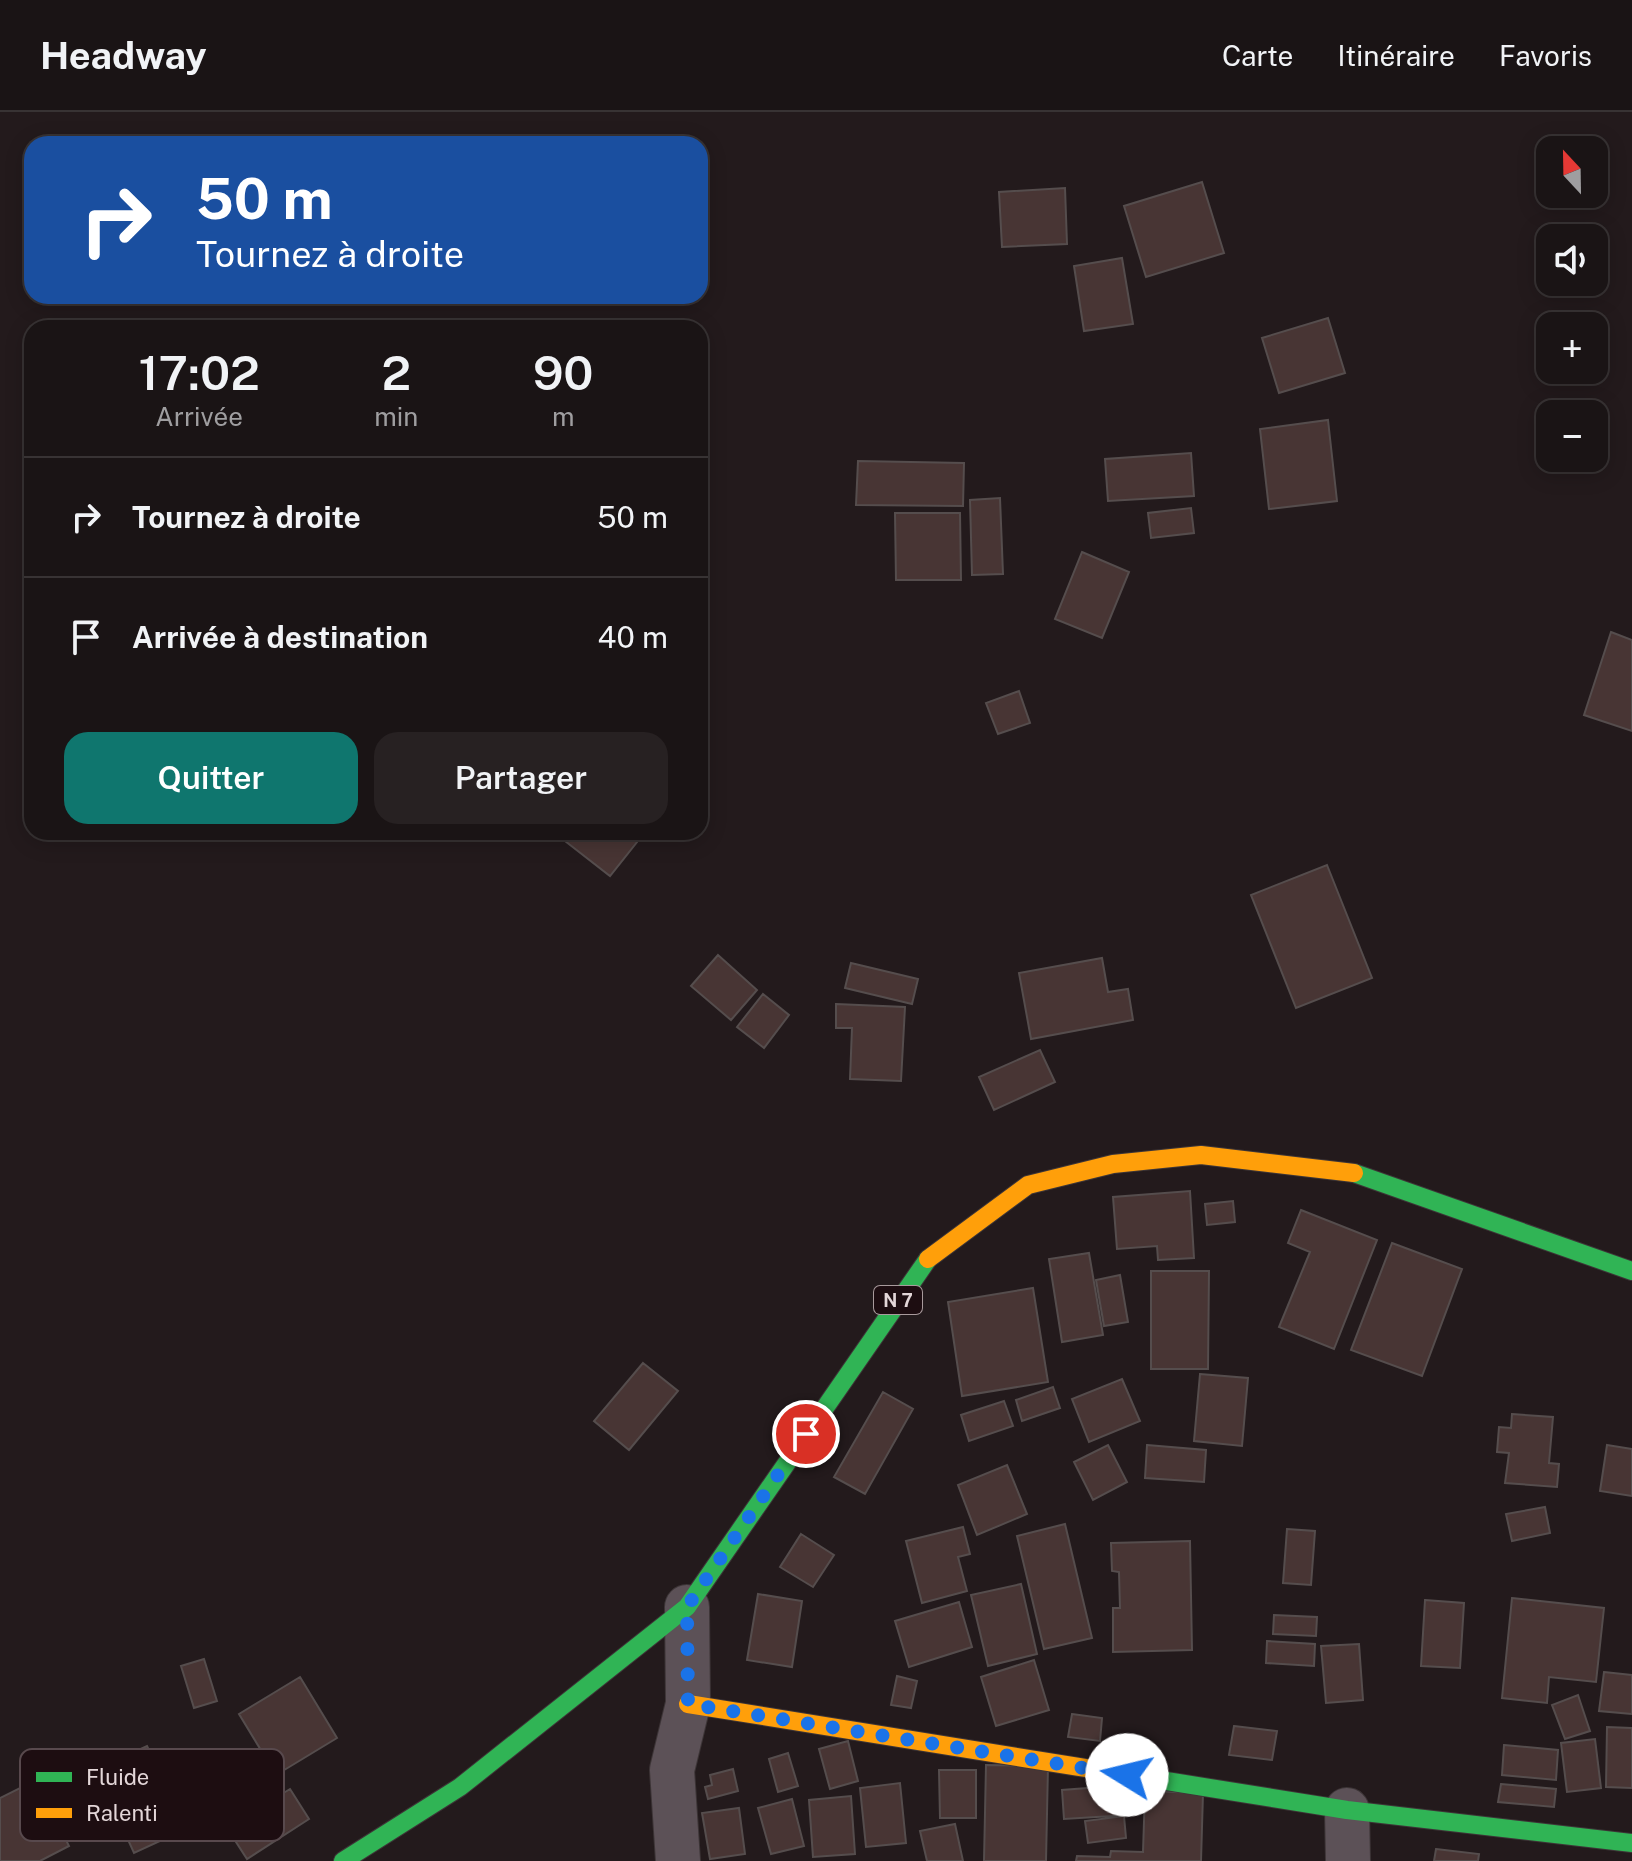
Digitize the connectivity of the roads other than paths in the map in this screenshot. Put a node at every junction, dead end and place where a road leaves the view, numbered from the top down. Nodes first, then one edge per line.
1 (1632, 1271) edge
2 (687, 1607) junction
3 (688, 1704) junction
4 (1347, 1810) junction
5 (1632, 1843) edge
6 (343, 1861) edge
7 (678, 1861) edge
8 (1348, 1861) edge

1 - 2 main road, N 7
2 - 3 street
2 - 6 main road, N 7
3 - 4 main road
3 - 7 street
4 - 5 main road
4 - 8 street

